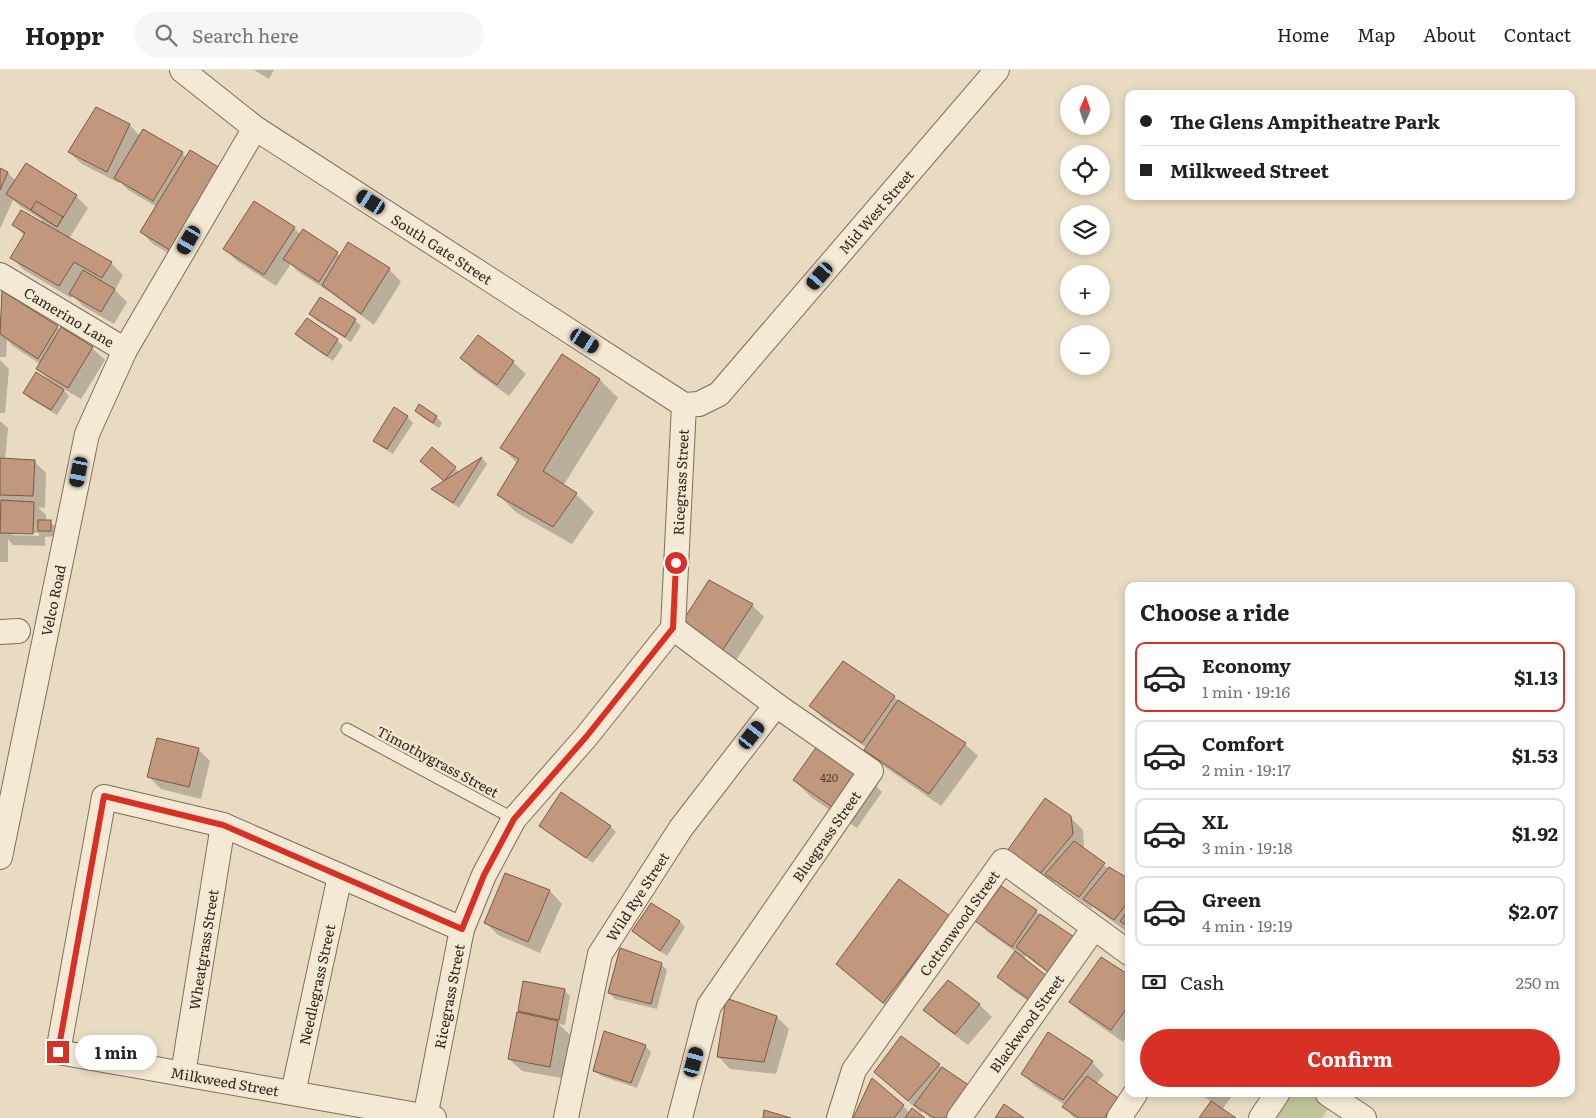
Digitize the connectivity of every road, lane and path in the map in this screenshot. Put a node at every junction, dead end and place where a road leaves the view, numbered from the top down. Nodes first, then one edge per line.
1 (182, 70) edge
2 (997, 70) edge
3 (255, 128) junction
4 (0, 275) edge
5 (125, 350) junction
6 (684, 404) junction
7 (673, 628) junction
8 (776, 705) junction
9 (347, 729) dead end
10 (514, 819) junction
11 (223, 825) junction
12 (0, 857) edge
13 (340, 876) junction
14 (1094, 928) junction
15 (462, 929) junction
16 (1125, 950) edge
17 (183, 1074) junction
18 (294, 1093) junction
19 (1133, 1097) edge
20 (1275, 1097) edge
21 (1332, 1097) edge
22 (428, 1118) edge
23 (566, 1118) edge
24 (680, 1118) edge
25 (839, 1118) edge
26 (959, 1118) edge
27 (1119, 1118) edge
28 (1261, 1118) edge
29 (1364, 1118) edge

1 - 3 street, South Gate Street
2 - 6 street, Mid West Street
3 - 5 street, Camerino Lane
3 - 6 street, South Gate Street
4 - 5 street, Camerino Lane
5 - 12 street, Velco Road
6 - 7 street, Ricegrass Street
7 - 8 street, Bluegrass Street
7 - 10 street, Ricegrass Street
8 - 23 street, Wild Rye Street
8 - 24 street, Bluegrass Street
9 - 10 lane, Timothygrass Street
10 - 15 street, Ricegrass Street
11 - 13 street, Milkweed Street
11 - 17 street, Wheatgrass Street
11 - 17 street, Milkweed Street
13 - 15 street, Milkweed Street
13 - 18 street, Needlegrass Street
14 - 16 street, Cottonwood Street
14 - 25 street, Cottonwood Street
14 - 26 street, Blackwood Street
15 - 22 street, Ricegrass Street
17 - 18 street, Milkweed Street
18 - 22 street, Milkweed Street
19 - 27 street
20 - 28 street
21 - 29 street

